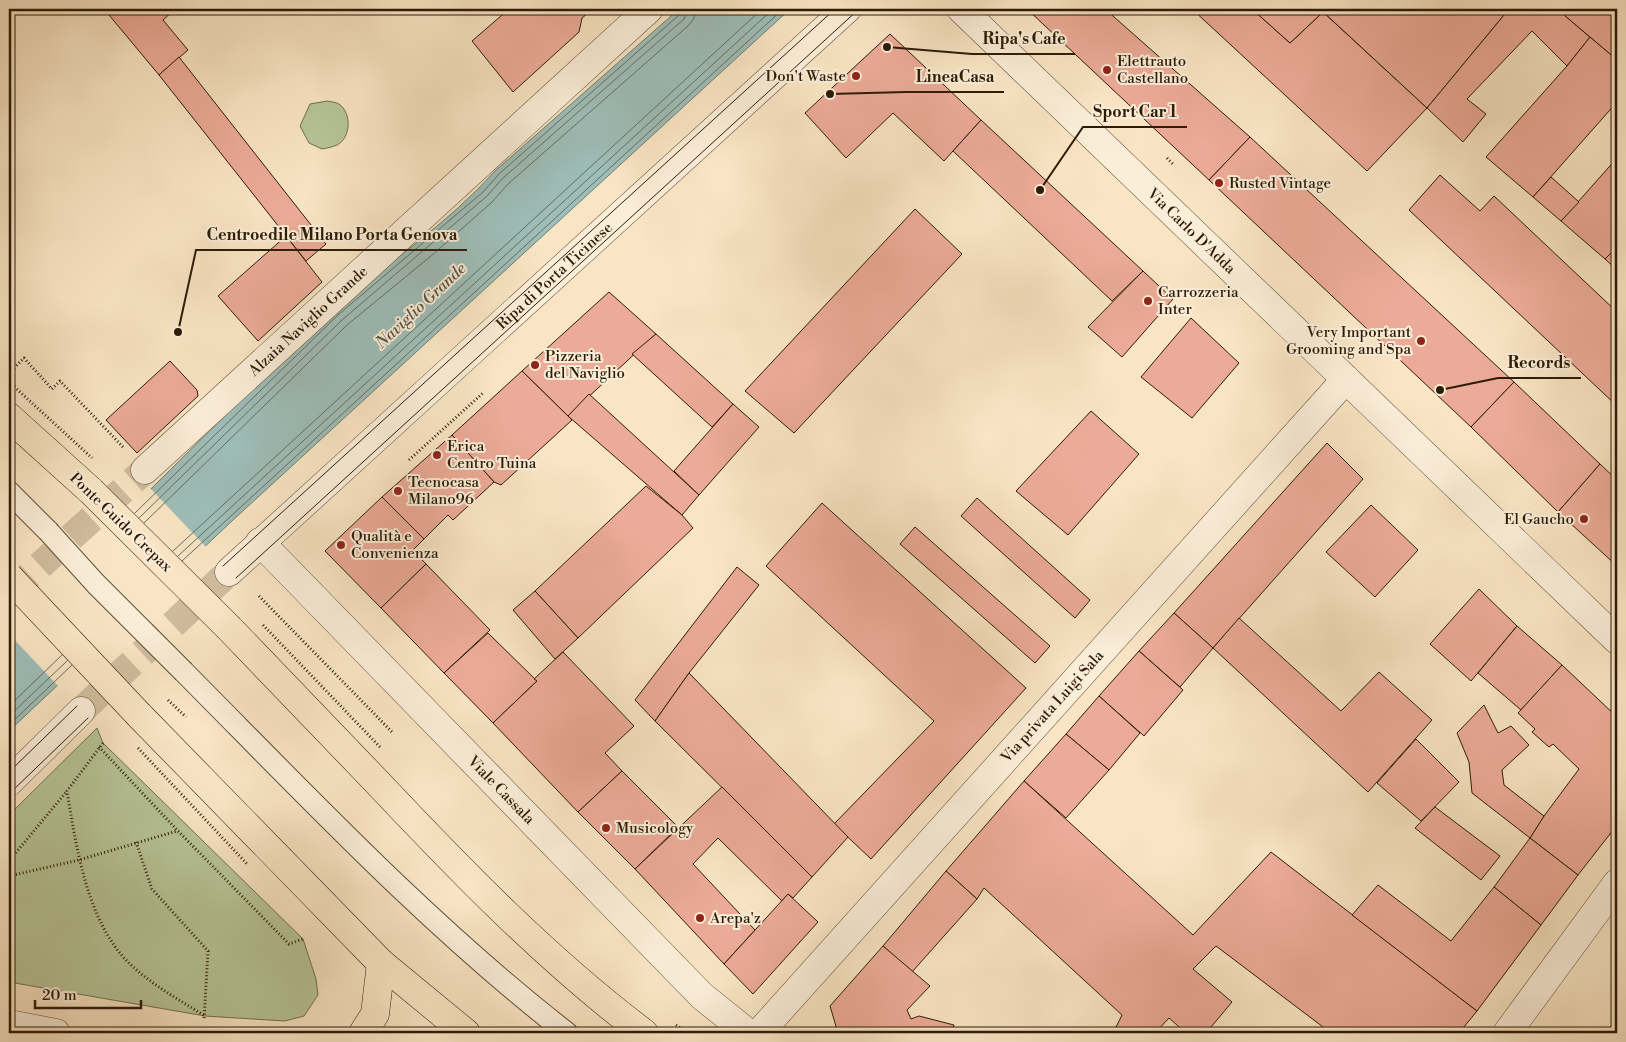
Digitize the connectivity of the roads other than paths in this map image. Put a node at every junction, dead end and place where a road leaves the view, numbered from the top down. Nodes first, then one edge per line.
1 (649, 9) edge
2 (848, 9) edge
3 (962, 9) edge
4 (1346, 379) junction
5 (9, 417) edge
6 (145, 470) tunnel mouth
7 (9, 492) edge
8 (260, 542) junction
9 (229, 572) tunnel mouth
10 (9, 577) edge
11 (1617, 640) edge
12 (81, 711) tunnel mouth
13 (9, 782) edge
14 (1617, 883) edge
15 (381, 963) junction
16 (9, 1024) edge
17 (56, 1033) edge
18 (363, 1033) edge
19 (466, 1033) edge
20 (567, 1033) edge
21 (644, 1033) edge
22 (748, 1033) edge
23 (759, 1033) edge
24 (1507, 1033) edge

1 - 6 street, Alzaia Naviglio Grande
2 - 8 street, Ripa di Porta Ticinese
3 - 4 street, Via Carlo D'Adda
4 - 11 street, Via Carlo D'Adda
4 - 23 street, Via privata Luigi Sala
5 - 21 main road, Ponte Guido Crepax, bridge
7 - 20 lane, bridge
8 - 9 street, Ripa di Porta Ticinese
8 - 22 street, Viale Cassala
10 - 15 main road, bridge
12 - 13 street
14 - 24 street
15 - 18 main road
15 - 19 main road
16 - 17 street

